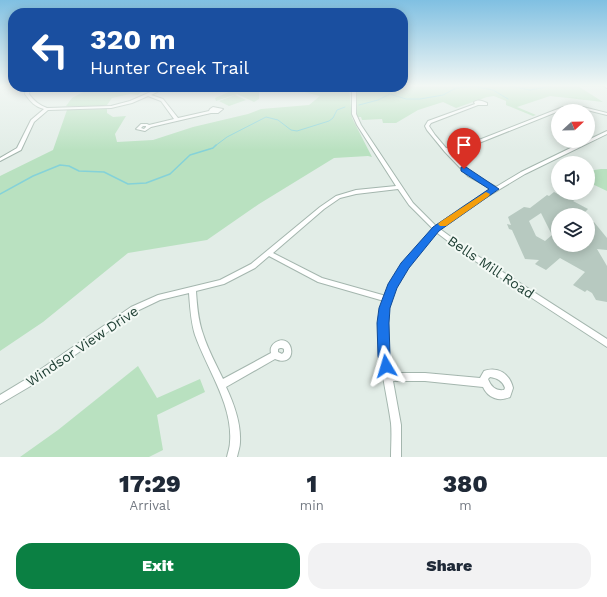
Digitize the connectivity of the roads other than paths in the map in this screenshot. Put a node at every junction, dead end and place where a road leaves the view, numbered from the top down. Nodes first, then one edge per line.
1 (42, 107) edge
2 (109, 107) edge
3 (168, 107) edge
4 (354, 107) edge
5 (468, 107) edge
6 (47, 109) junction
7 (211, 112) dead end
8 (607, 114) edge
9 (177, 120) junction
10 (149, 126) dead end
11 (607, 132) edge
12 (446, 150) junction
13 (0, 160) edge
14 (399, 187) junction
15 (494, 189) junction
16 (436, 229) junction
17 (268, 254) junction
18 (192, 290) junction
19 (387, 300) junction
20 (607, 343) edge
21 (275, 355) dead end
22 (388, 377) junction
23 (485, 383) dead end
24 (221, 385) junction
25 (0, 400) edge
26 (232, 457) edge
27 (396, 457) edge

1 - 6 street
2 - 6 street
3 - 9 street
4 - 14 street, Bells Mill Road
5 - 12 street
6 - 13 street
7 - 9 street
8 - 12 street
9 - 10 street
11 - 15 street
12 - 15 street
14 - 16 street, Bells Mill Road
14 - 17 street, Windsor View Drive
15 - 16 street
16 - 19 street
16 - 20 street, Bells Mill Road
17 - 18 street, Windsor View Drive
17 - 19 street
18 - 24 street
18 - 25 street, Windsor View Drive
19 - 22 street
21 - 24 street
22 - 23 street
22 - 27 street
24 - 26 street

